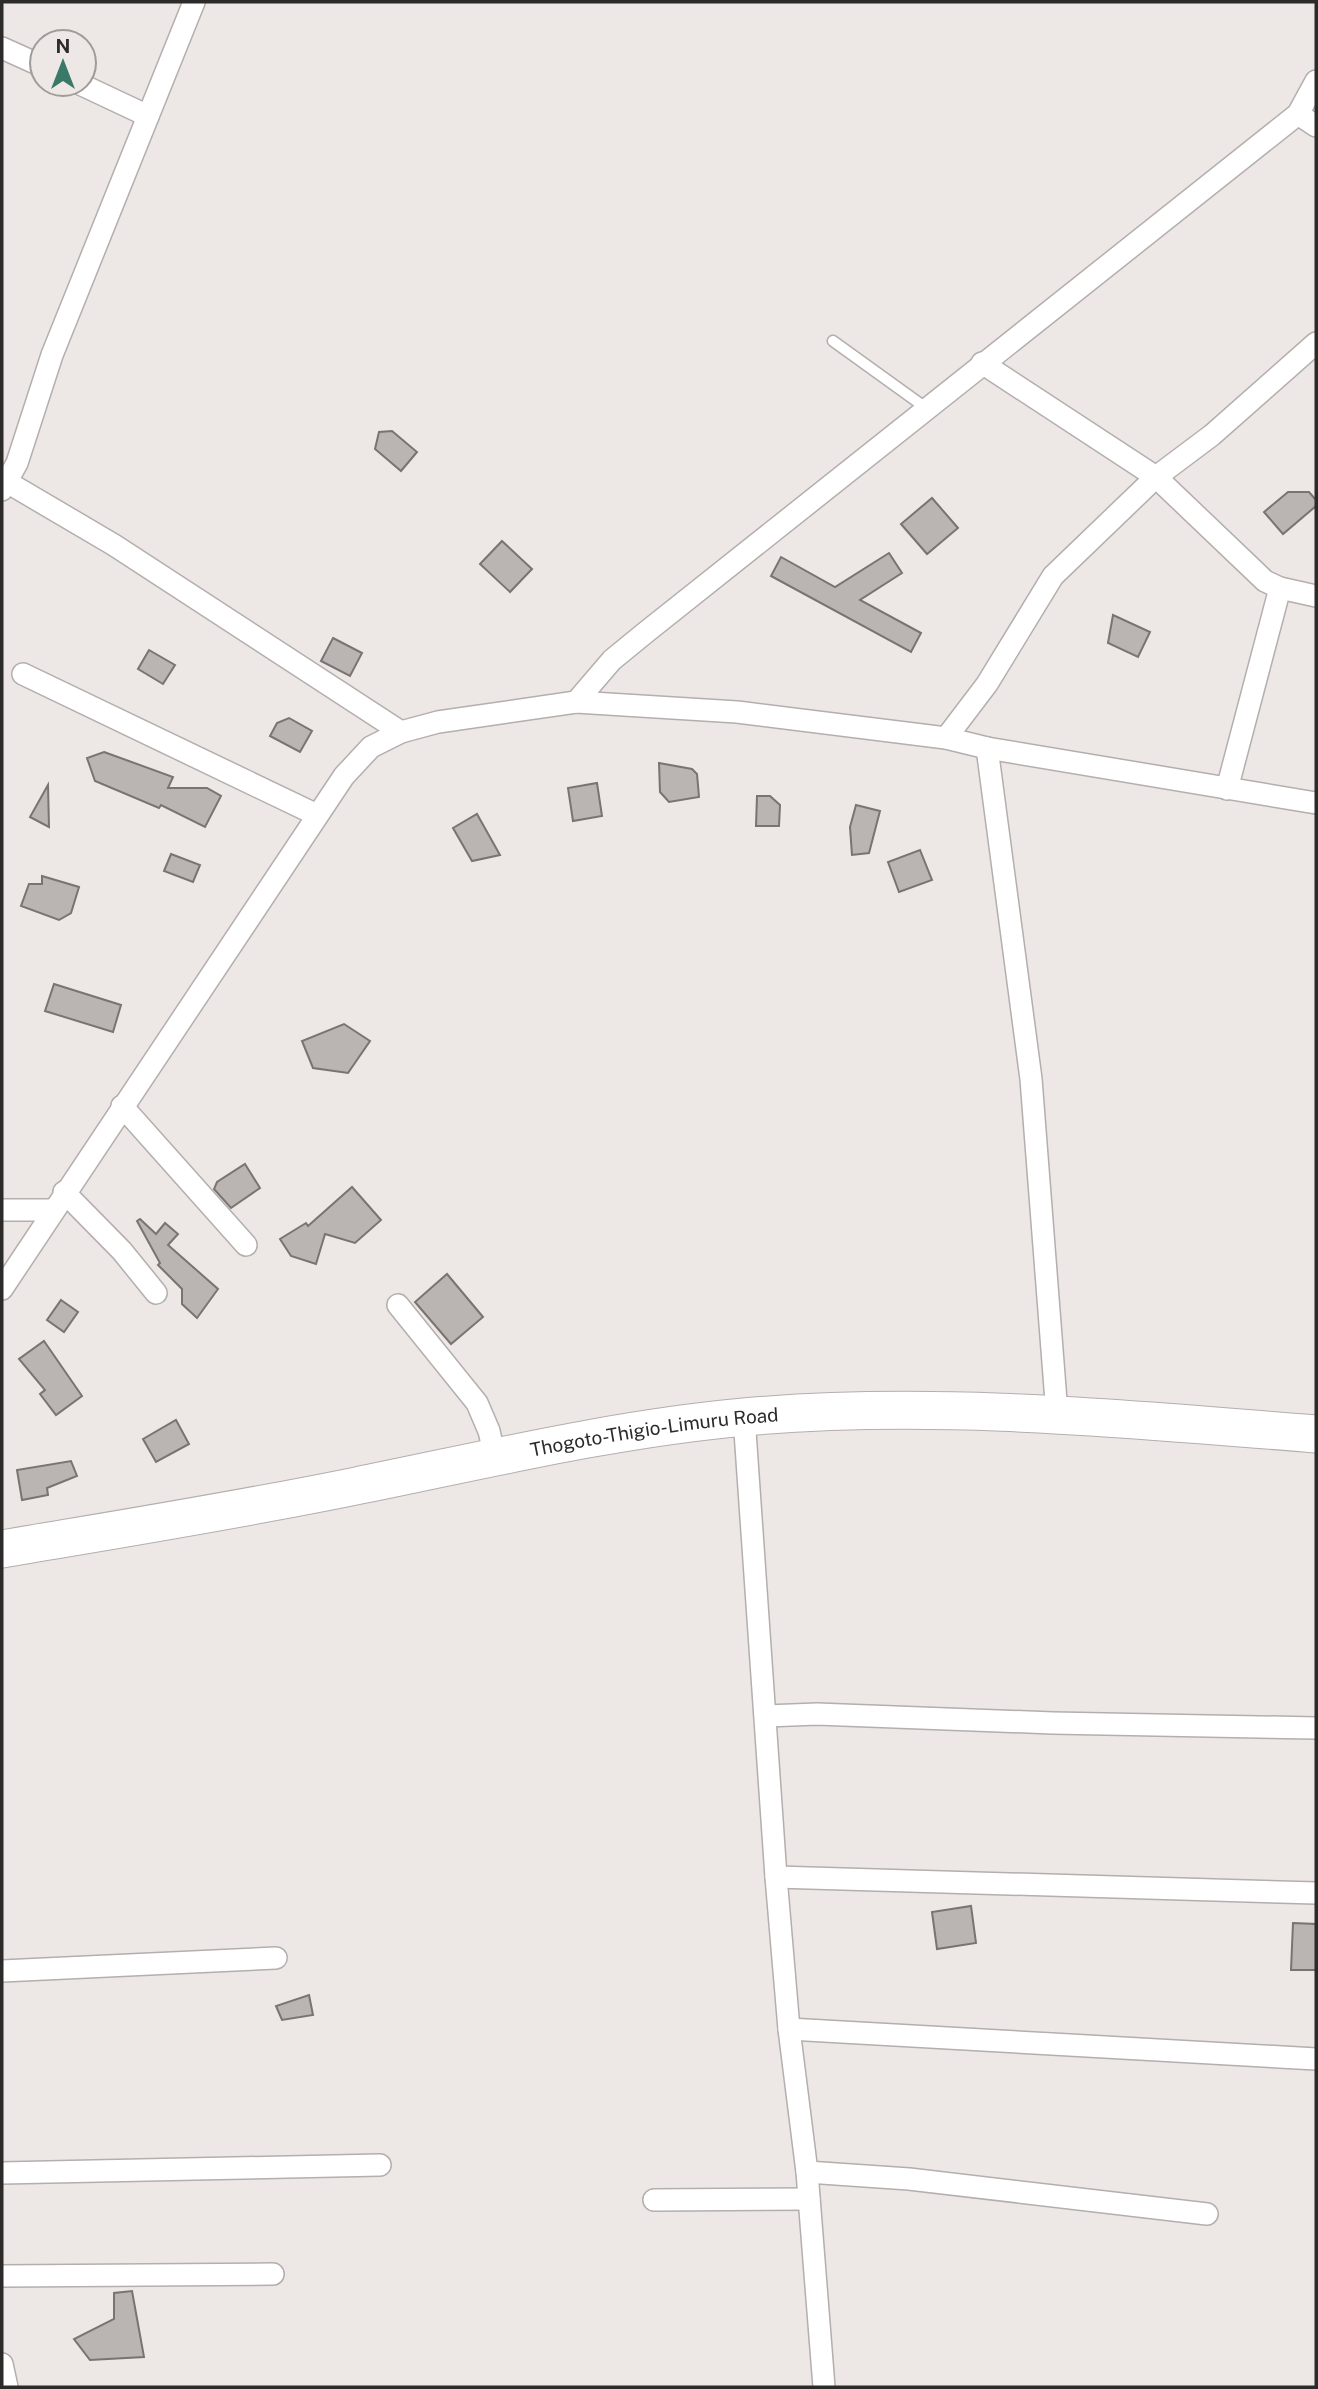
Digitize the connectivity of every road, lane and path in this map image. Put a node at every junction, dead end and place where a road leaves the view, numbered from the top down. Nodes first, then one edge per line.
1 (194, 2) edge
2 (2, 48) edge
3 (28, 60) edge
4 (1316, 81) edge
5 (98, 92) edge
6 (1298, 114) junction
7 (148, 116) junction
8 (1316, 126) edge
9 (834, 341) dead end
10 (1316, 343) edge
11 (982, 363) junction
12 (926, 408) junction
13 (1156, 477) junction
14 (4, 486) edge
15 (1280, 589) junction
16 (1316, 596) edge
17 (23, 674) dead end
18 (576, 702) junction
19 (401, 732) junction
20 (946, 738) junction
21 (987, 748) junction
22 (1227, 789) junction
23 (1316, 803) edge
24 (317, 816) junction
25 (122, 1106) junction
26 (64, 1192) junction
27 (2, 1210) edge
28 (52, 1210) junction
29 (246, 1245) dead end
30 (2, 1289) edge
31 (156, 1293) dead end
32 (398, 1306) dead end
33 (1057, 1414) junction
34 (744, 1417) junction
35 (1316, 1433) edge
36 (495, 1457) junction
37 (2, 1549) edge
38 (766, 1716) junction
39 (1316, 1728) edge
40 (776, 1877) junction
41 (1316, 1893) edge
42 (276, 1958) dead end
43 (2, 1971) edge
44 (789, 2029) junction
45 (1316, 2059) edge
46 (380, 2165) dead end
47 (807, 2172) junction
48 (2, 2173) edge
49 (809, 2199) junction
50 (654, 2200) dead end
51 (1207, 2214) dead end
52 (273, 2274) dead end
53 (2, 2276) edge
54 (2, 2364) edge
55 (7, 2387) edge
56 (824, 2387) edge

1 - 7 street
2 - 3 street
4 - 6 street
5 - 7 street
6 - 8 street
6 - 11 street
7 - 14 street
9 - 12 lane
10 - 13 street
11 - 12 street
11 - 13 street
12 - 18 street
13 - 15 street
13 - 20 street
14 - 19 street
15 - 16 street
15 - 22 street
17 - 24 street
18 - 19 street
18 - 20 street
19 - 24 street
20 - 21 street
21 - 22 street
21 - 33 street
22 - 23 street
24 - 25 street
25 - 26 street
25 - 29 street
26 - 28 street
26 - 31 street
27 - 28 street
28 - 30 street
32 - 36 street
33 - 34 highway, Thogoto-Thigio-Limuru Road
33 - 35 highway, Thogoto-Thigio-Limuru Road
34 - 36 highway, Thogoto-Thigio-Limuru Road
34 - 38 street
36 - 37 highway, Thogoto-Thigio-Limuru Road
38 - 39 street
38 - 40 street
40 - 41 street
40 - 44 street
42 - 43 street
44 - 45 street
44 - 47 street
46 - 48 street
47 - 49 street
47 - 51 street
49 - 50 street
49 - 56 street
52 - 53 street
54 - 55 street

